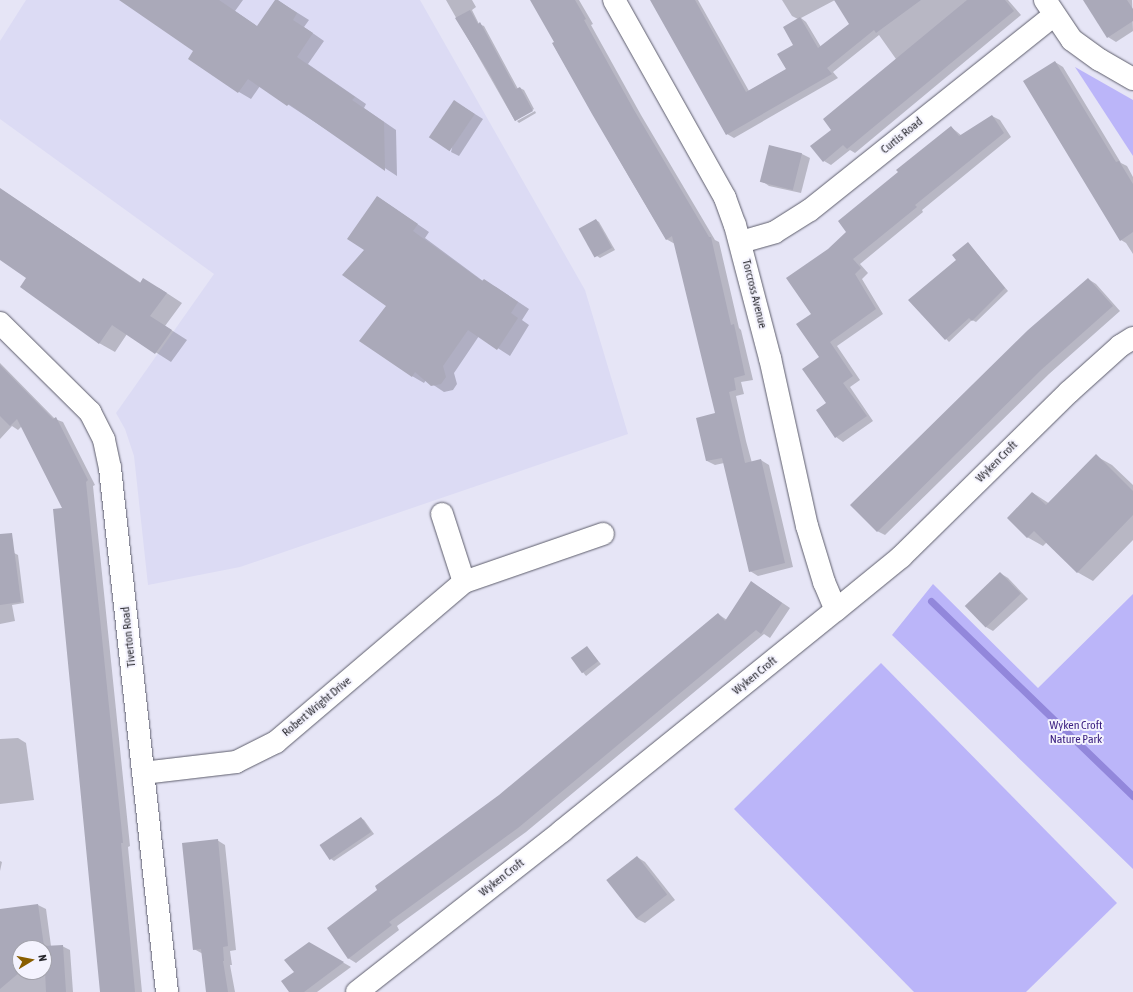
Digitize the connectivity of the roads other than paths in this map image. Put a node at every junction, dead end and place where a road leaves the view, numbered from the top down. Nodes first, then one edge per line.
1 (614, 0) edge
2 (1049, 7) edge
3 (1133, 78) edge
4 (741, 242) junction
5 (0, 323) edge
6 (1133, 338) edge
7 (442, 514) dead end
8 (603, 534) dead end
9 (464, 582) junction
10 (836, 610) junction
11 (143, 773) junction
12 (166, 992) edge
13 (357, 992) edge

1 - 4 street, Torcross Avenue
2 - 3 street
2 - 4 street, Curtis Road
4 - 10 street, Torcross Avenue
5 - 11 street, Tiverton Road
6 - 10 street, Wyken Croft
7 - 9 street
8 - 9 street, Robert Wright Drive
9 - 11 street, Robert Wright Drive
10 - 13 street, Wyken Croft
11 - 12 street, Tiverton Road

